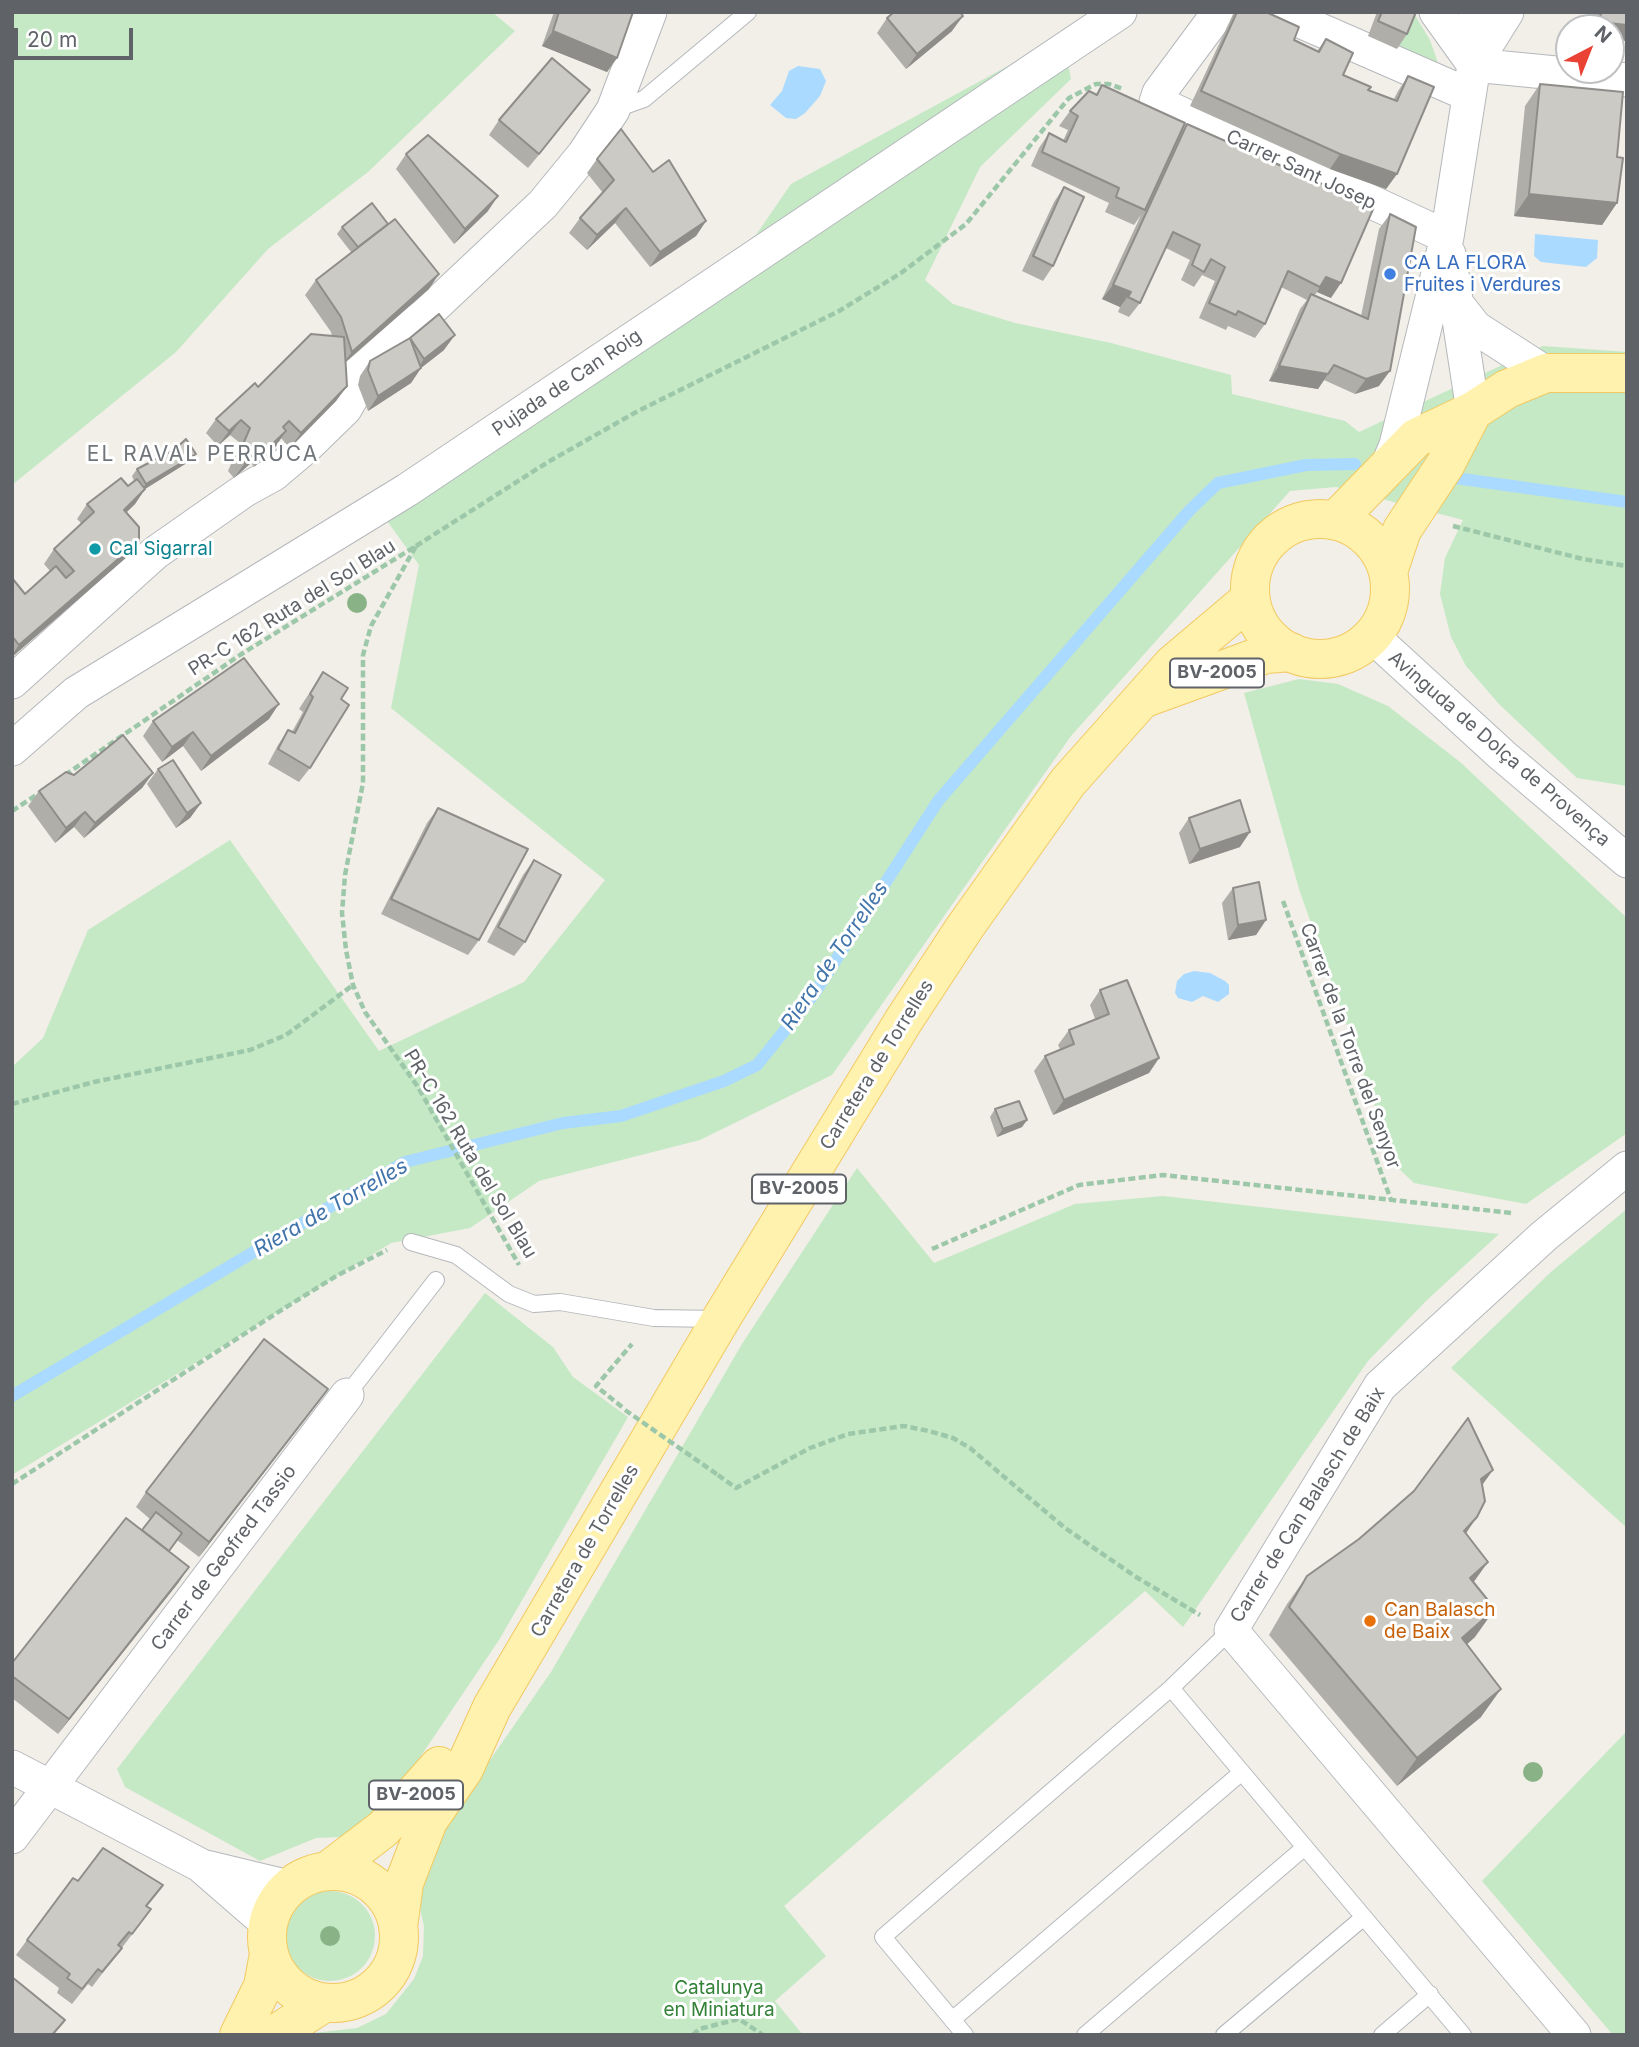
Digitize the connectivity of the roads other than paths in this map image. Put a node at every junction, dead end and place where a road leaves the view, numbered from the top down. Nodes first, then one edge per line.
1 (650, 12) edge
2 (748, 12) edge
3 (1120, 12) edge
4 (1219, 12) edge
5 (1279, 12) edge
6 (1436, 12) edge
7 (1475, 12) edge
8 (1507, 12) edge
9 (1470, 79) junction
10 (1627, 80) edge
11 (613, 110) junction
12 (1447, 237) junction
13 (1457, 304) junction
14 (1546, 373) junction
15 (1627, 373) edge
16 (1473, 411) junction
17 (1387, 467) junction
18 (1336, 520) junction
19 (1388, 572) junction
20 (1250, 599) junction
21 (1372, 636) junction
22 (1291, 652) junction
23 (12, 682) edge
24 (1145, 698) junction
25 (12, 749) edge
26 (1627, 861) edge
27 (1627, 1168) edge
28 (411, 1242) road end
29 (436, 1280) dead end
30 (720, 1319) junction
31 (347, 1395) joint
32 (1231, 1630) junction
33 (1171, 1689) junction
34 (492, 1707) junction
35 (12, 1767) edge
36 (1242, 1772) junction
37 (51, 1788) junction
38 (12, 1837) edge
39 (1305, 1847) junction
40 (200, 1866) junction
41 (329, 1870) junction
42 (289, 1887) junction
43 (1364, 1917) junction
44 (398, 1927) junction
45 (268, 1939) junction
46 (1430, 1994) junction
47 (324, 2003) junction
48 (952, 2020) junction
49 (239, 2035) edge
50 (274, 2035) edge
51 (965, 2035) edge
52 (1085, 2035) edge
53 (1224, 2035) edge
54 (1382, 2035) edge
55 (1463, 2035) edge
56 (1574, 2035) edge

1 - 11 street
2 - 11 lane
3 - 25 street, Pujada de Can Roig
4 - 12 street, Carrer Sant Josep
5 - 9 street
6 - 9 street
7 - 9 street
8 - 9 street
9 - 10 street
9 - 12 street
11 - 23 street
12 - 13 street
12 - 17 street
13 - 14 street
13 - 16 street
14 - 15 main road
14 - 16 main road
16 - 17 main road
16 - 19 main road
17 - 18 main road
18 - 19 main road
18 - 20 main road
19 - 21 main road
20 - 22 main road, Carretera de Torrelles / BV-2005
20 - 24 main road, Carretera de Torrelles / BV-2005
21 - 22 main road, Carretera de Torrelles / BV-2005
21 - 26 street, Avinguda de Dolça de Provença
22 - 24 main road, Carretera de Torrelles / BV-2005
24 - 30 main road, Carretera de Torrelles / BV-2005
27 - 32 street, Carrer de Can Balasch de Baix
28 - 30 lane
29 - 31 lane, Carrer de Geofred Tassio
30 - 34 main road, Carretera de Torrelles / BV-2005
31 - 37 street, Carrer de Geofred Tassio
32 - 33 lane
32 - 56 street, Carrer de Can Balasch de Baix
33 - 36 lane
33 - 48 lane
34 - 41 main road, Carretera de Torrelles / BV-2005
34 - 44 main road, Carretera de Torrelles / BV-2005
35 - 37 street
36 - 39 lane
36 - 48 lane
37 - 38 street, Carrer de Geofred Tassio
37 - 40 street
39 - 43 lane
39 - 52 lane
40 - 42 street
40 - 45 street
41 - 42 main road, Carretera de Torrelles / BV-2005
41 - 44 main road
42 - 45 main road
43 - 46 lane
43 - 53 lane
44 - 47 main road, Carretera de Torrelles / BV-2005
45 - 47 main road
45 - 49 main road
46 - 54 lane
46 - 55 lane
47 - 50 main road, Carretera de Torrelles / BV-2005
48 - 51 lane

